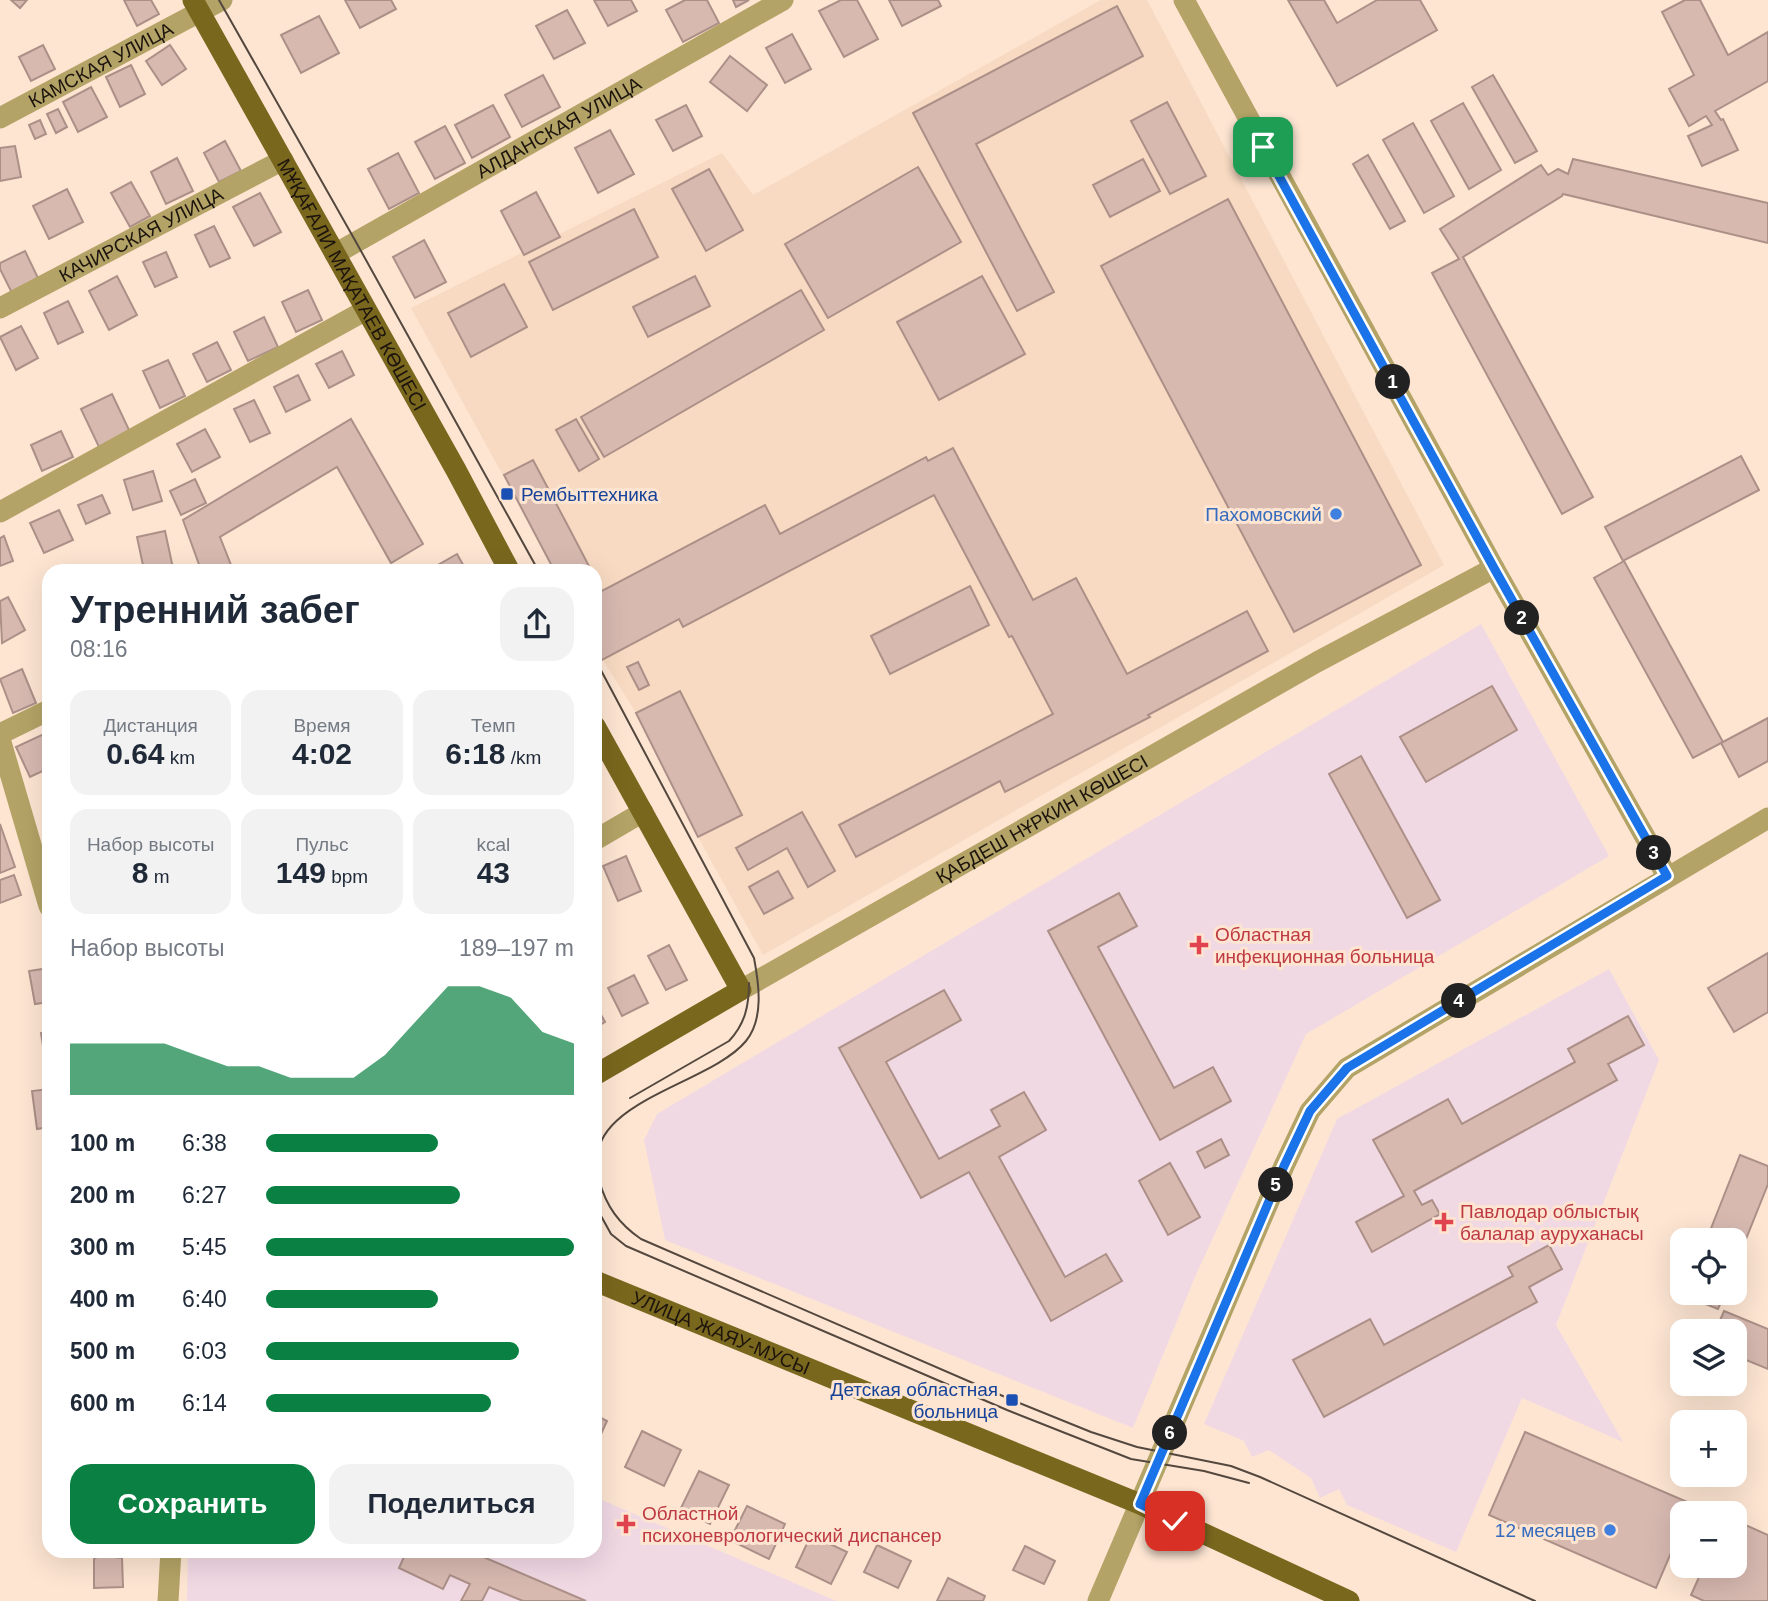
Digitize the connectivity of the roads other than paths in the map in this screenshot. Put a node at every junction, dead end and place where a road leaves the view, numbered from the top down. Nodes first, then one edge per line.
1 (222, 0) edge
2 (783, 0) edge
3 (1184, 0) edge
4 (197, 6) edge
5 (0, 118) edge
6 (283, 160) junction
7 (335, 254) junction
8 (0, 308) edge
9 (366, 310) junction
10 (0, 512) edge
11 (506, 564) edge
12 (1494, 568) junction
13 (42, 714) edge
14 (0, 736) edge
15 (602, 739) edge
16 (643, 812) junction
17 (1768, 818) edge
18 (602, 836) edge
19 (1667, 876) junction
20 (42, 882) edge
21 (741, 990) junction
22 (602, 1071) edge
23 (602, 1284) edge
24 (1140, 1504) junction
25 (171, 1558) edge
26 (168, 1601) edge
27 (1098, 1601) edge
28 (1349, 1601) edge

1 - 4 street
2 - 7 street, АЛДАНСКАЯ УЛИЦА
3 - 12 street
4 - 5 street, КАМСКАЯ УЛИЦА
4 - 6 main road, МҰҚАҒАЛИ МАҚАТАЕВ КӨШЕСІ
6 - 7 main road, МҰҚАҒАЛИ МАҚАТАЕВ КӨШЕСІ
6 - 8 street, КАЧИРСКАЯ УЛИЦА
7 - 9 main road, МҰҚАҒАЛИ МАҚАТАЕВ КӨШЕСІ
9 - 10 street
9 - 11 main road, МҰҚАҒАЛИ МАҚАТАЕВ КӨШЕСІ
12 - 19 street
12 - 21 street, ҚАБДЕШ НҰРКИН КӨШЕСІ
13 - 14 street
14 - 20 street
15 - 16 main road
16 - 18 street
16 - 21 main road
17 - 19 street
19 - 24 street
21 - 22 main road, ҚАБДЕШ НҰРКИН КӨШЕСІ
23 - 24 main road, УЛИЦА ЖАЯУ-МУСЫ
24 - 27 street
24 - 28 main road, УЛИЦА ЖАЯУ-МУСЫ
25 - 26 street

